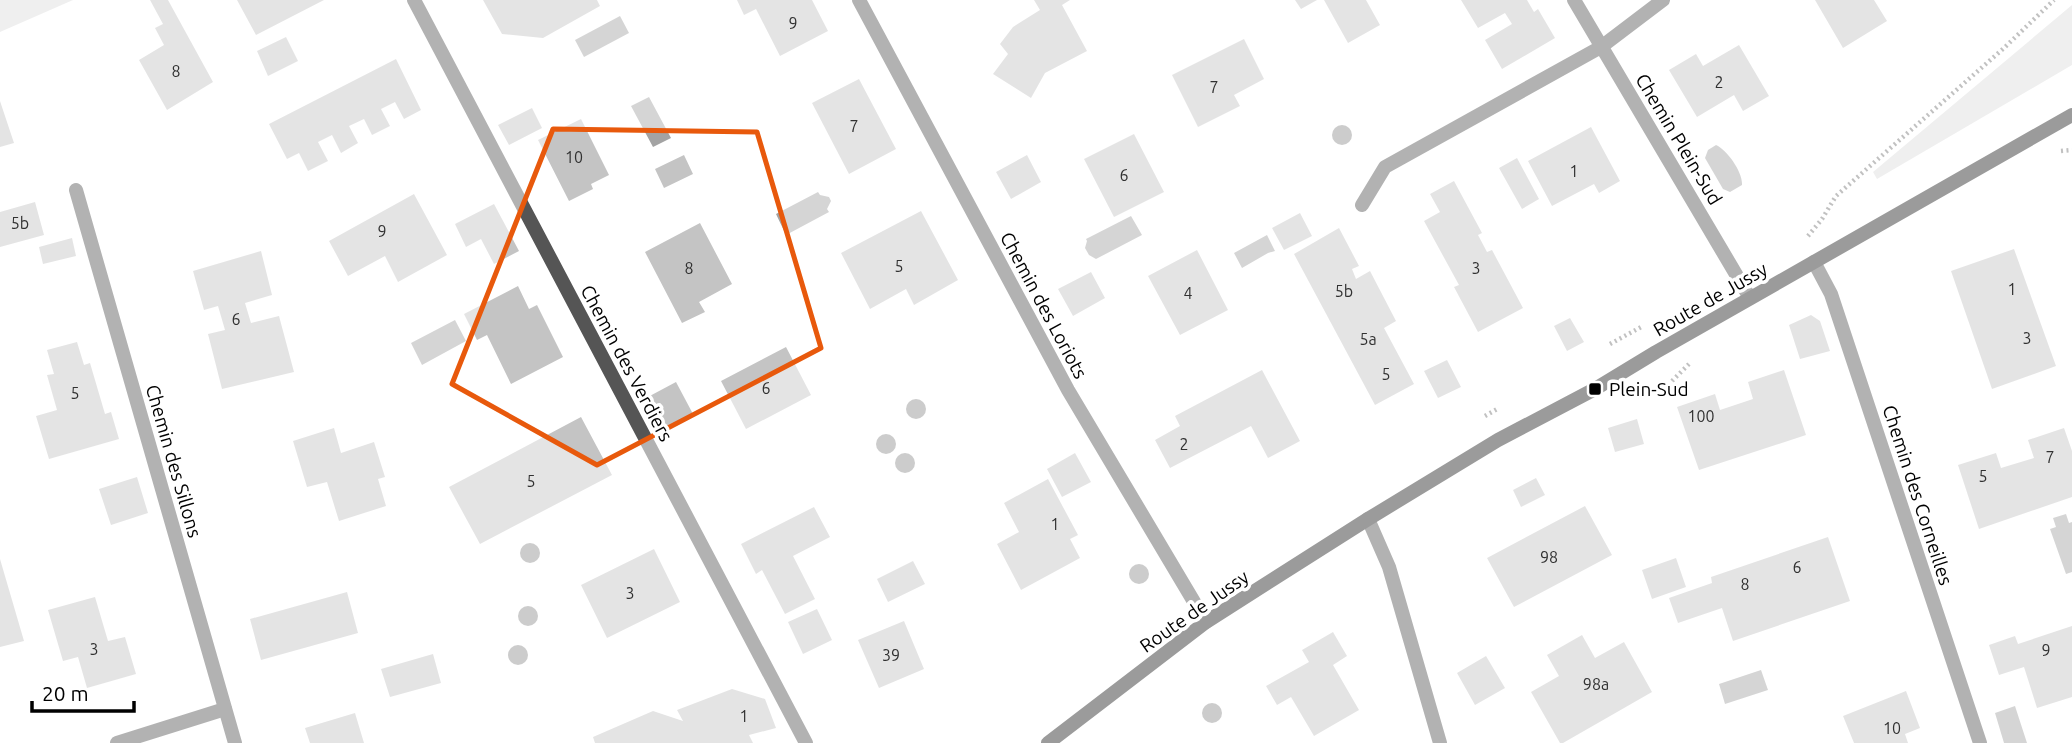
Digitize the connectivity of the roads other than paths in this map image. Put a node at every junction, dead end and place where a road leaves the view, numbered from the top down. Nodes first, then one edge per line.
1 (414, 0) edge
2 (859, 0) edge
3 (1574, 0) edge
4 (1663, 0) edge
5 (1601, 47) junction
6 (2072, 115) edge
7 (76, 190) dead end
8 (1362, 205) dead end
9 (1814, 262) junction
10 (1750, 298) junction
11 (1368, 519) junction
12 (1206, 622) junction
13 (225, 709) junction
14 (117, 743) edge
15 (235, 743) edge
16 (806, 743) edge
17 (1048, 743) edge
18 (1440, 743) edge
19 (1980, 743) edge

1 - 16 street, Chemin des Verdiers
2 - 12 street, Chemin des Loriots
3 - 5 street, Chemin Plein-Sud
4 - 5 street
5 - 8 street
5 - 10 street, Chemin Plein-Sud
6 - 9 main road, Route de Jussy
7 - 13 street, Chemin des Sillons
9 - 10 main road, Route de Jussy
9 - 19 street, Chemin des Corneilles
10 - 11 main road, Route de Jussy
11 - 12 main road, Route de Jussy
11 - 18 street
12 - 17 main road, Route de Jussy
13 - 14 street
13 - 15 street, Chemin des Sillons

